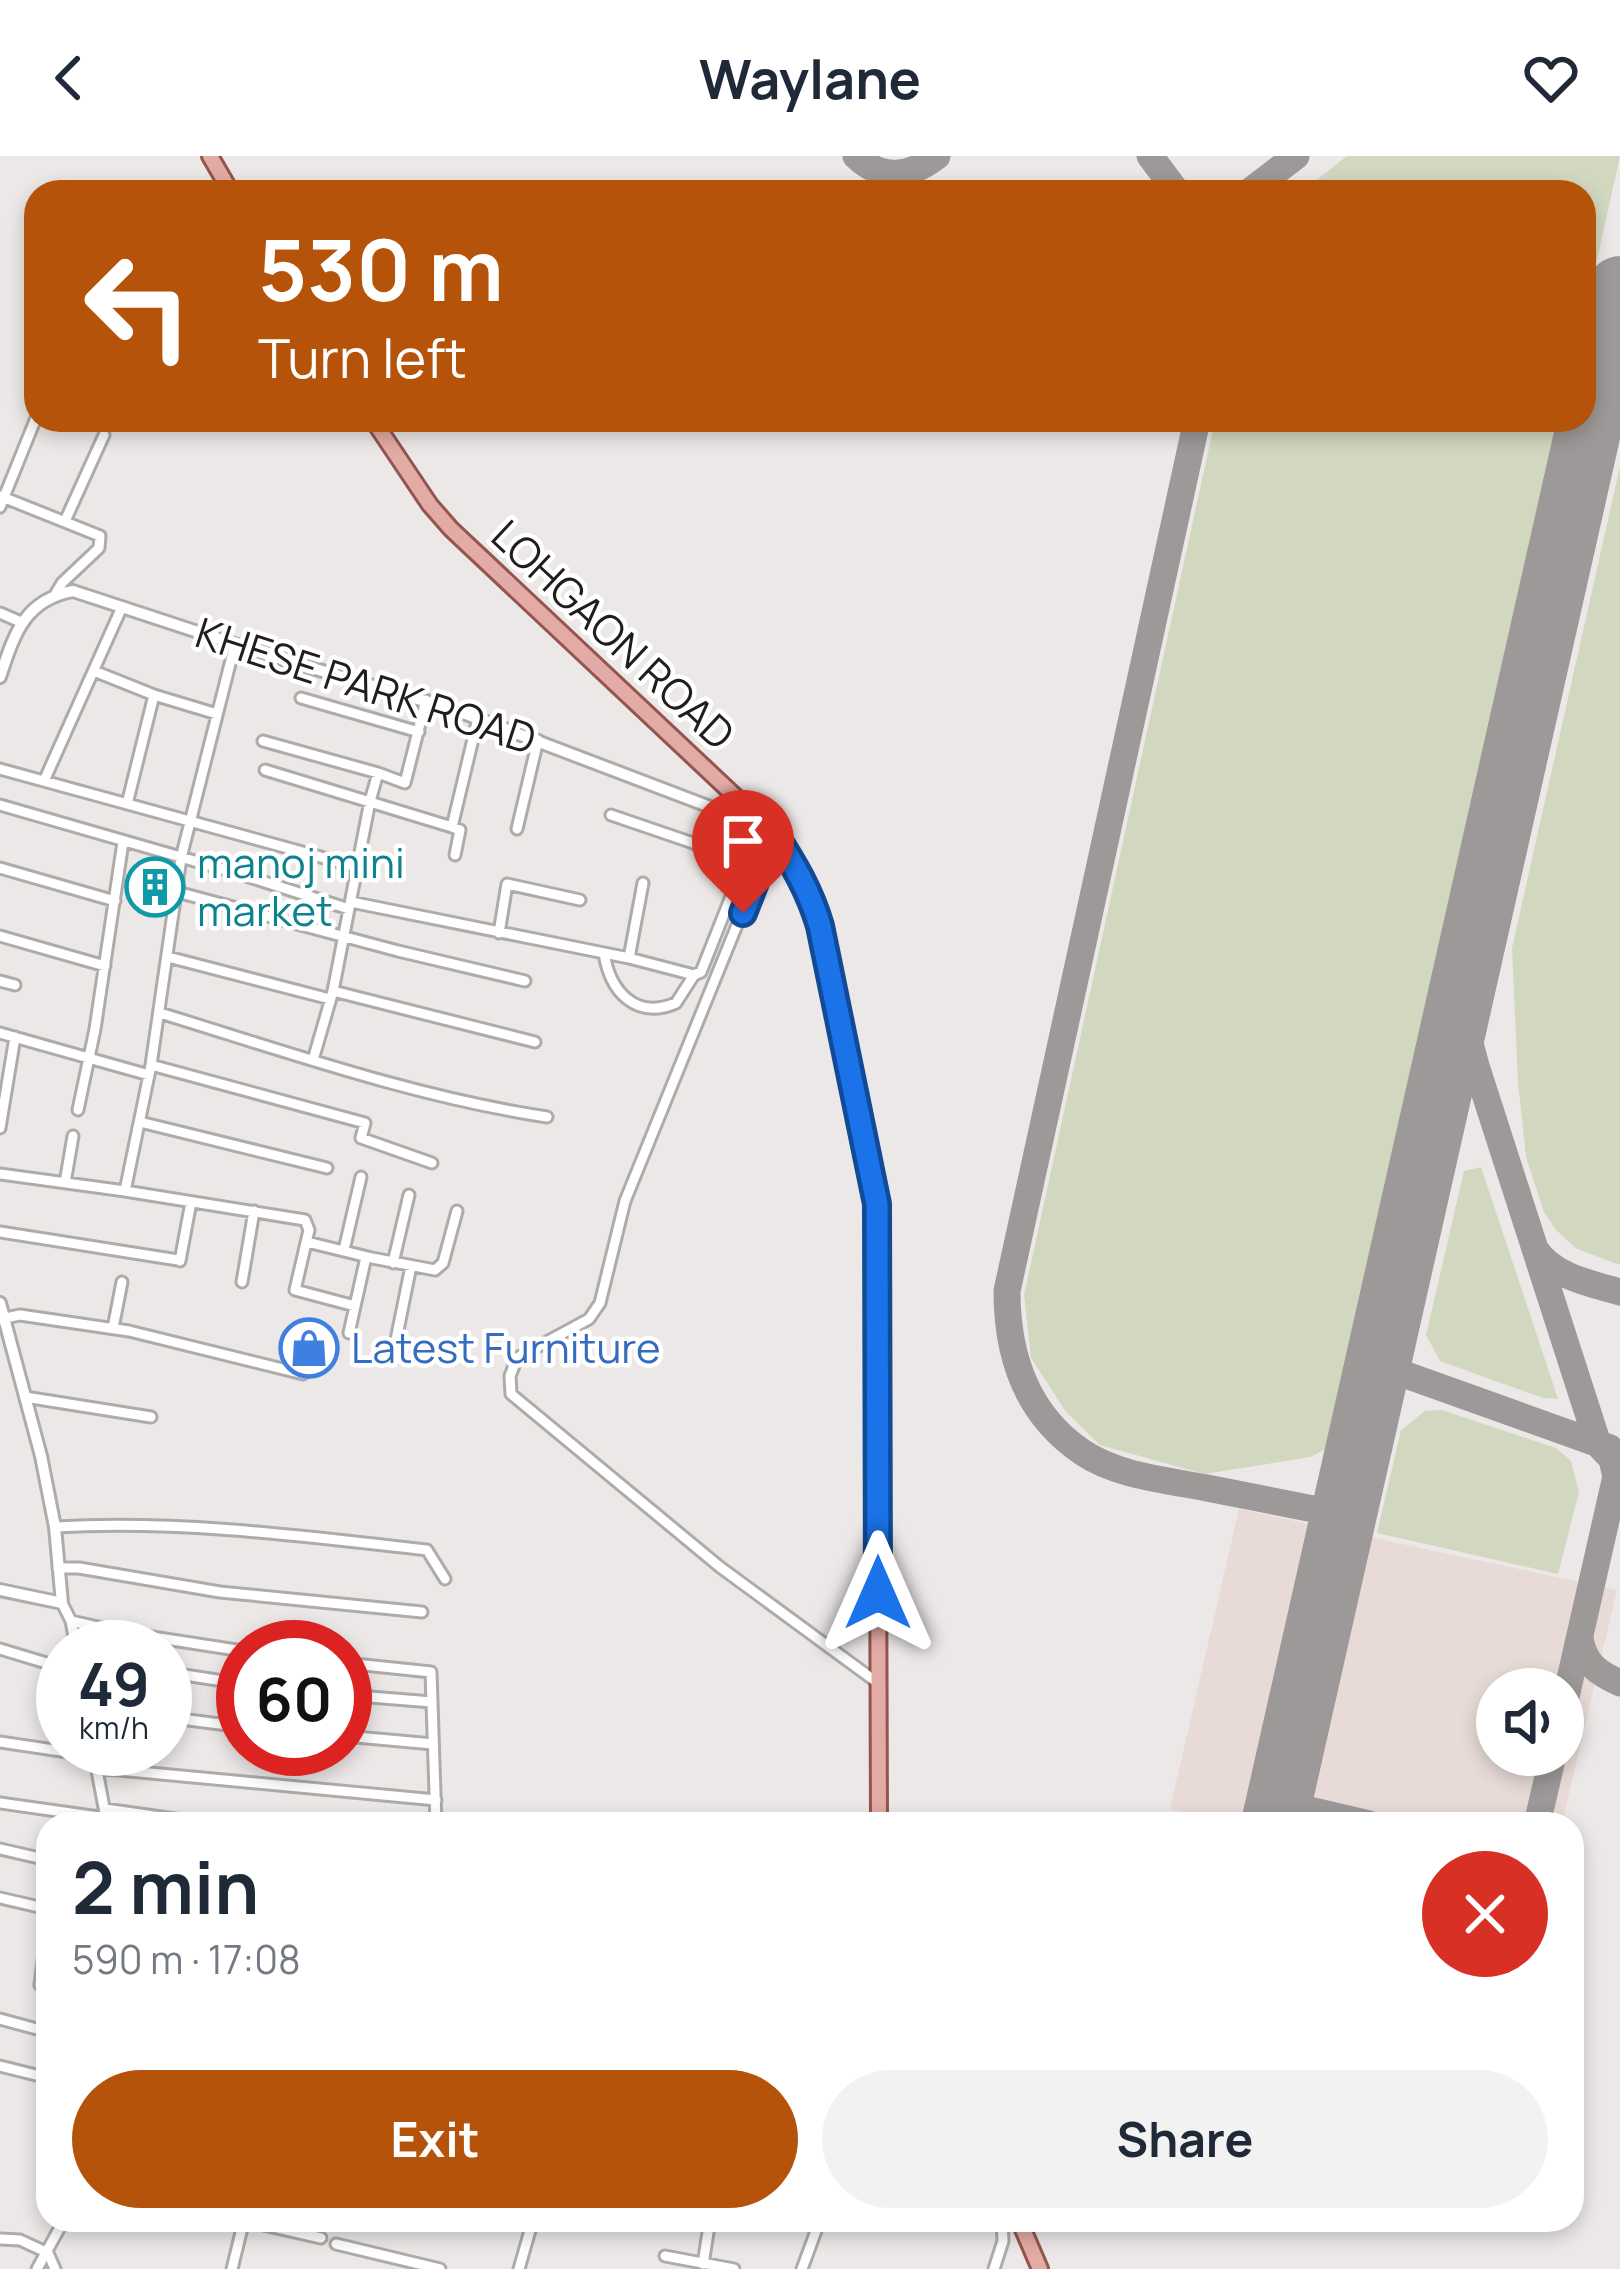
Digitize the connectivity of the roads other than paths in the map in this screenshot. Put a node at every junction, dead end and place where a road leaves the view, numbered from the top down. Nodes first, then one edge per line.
1 (30, 432) edge
2 (381, 432) edge
3 (104, 435) dead end
4 (1, 500) edge
5 (65, 521) junction
6 (56, 593) junction
7 (122, 607) junction
8 (0, 614) edge
9 (23, 623) junction
10 (235, 644) junction
11 (94, 670) junction
12 (0, 677) edge
13 (154, 695) junction
14 (301, 698) dead end
15 (426, 700) junction
16 (217, 714) junction
17 (478, 718) junction
18 (419, 732) junction
19 (538, 740) junction
20 (263, 741) dead end
21 (0, 769) edge
22 (265, 770) dead end
23 (379, 773) junction
24 (44, 781) junction
25 (370, 801) junction
26 (127, 804) junction
27 (0, 805) edge
28 (611, 815) dead end
29 (189, 821) junction
30 (452, 826) junction
31 (517, 829) dead end
32 (768, 830) junction
33 (123, 842) junction
34 (454, 855) dead end
35 (182, 858) junction
36 (742, 866) junction
37 (357, 867) junction
38 (0, 868) edge
39 (643, 883) dead end
40 (177, 892) junction
41 (580, 900) dead end
42 (115, 901) junction
43 (350, 906) junction
44 (499, 933) junction
45 (0, 936) edge
46 (344, 936) junction
47 (604, 953) junction
48 (168, 957) junction
49 (629, 958) junction
50 (105, 966) junction
51 (694, 975) junction
52 (0, 981) edge
53 (525, 981) dead end
54 (16, 985) dead end
55 (332, 995) junction
56 (160, 1013) junction
57 (0, 1034) edge
58 (15, 1037) junction
59 (535, 1042) dead end
60 (90, 1058) junction
61 (313, 1060) junction
62 (150, 1070) junction
63 (78, 1110) dead end
64 (547, 1117) dead end
65 (140, 1122) junction
66 (0, 1129) edge
67 (73, 1136) dead end
68 (433, 1163) dead end
69 (327, 1168) dead end
70 (0, 1174) edge
71 (361, 1177) dead end
72 (65, 1183) junction
73 (125, 1190) junction
74 (409, 1195) dead end
75 (190, 1202) junction
76 (254, 1210) junction
77 (457, 1211) dead end
78 (0, 1232) edge
79 (307, 1242) junction
80 (344, 1250) junction
81 (366, 1257) junction
82 (394, 1263) junction
83 (411, 1266) junction
84 (122, 1282) dead end
85 (242, 1282) dead end
86 (0, 1303) edge
87 (355, 1306) junction
88 (2, 1318) edge
89 (112, 1328) junction
90 (313, 1332) dead end
91 (349, 1333) dead end
92 (396, 1340) dead end
93 (25, 1397) junction
94 (151, 1417) dead end
95 (55, 1526) junction
96 (58, 1568) junction
97 (445, 1579) dead end
98 (0, 1590) edge
99 (62, 1603) junction
100 (422, 1612) dead end
101 (70, 1620) edge
102 (0, 1649) edge
103 (36, 1659) edge
104 (372, 1666) edge
105 (878, 1683) junction
106 (372, 1697) edge
107 (432, 1702) junction
108 (372, 1738) edge
109 (0, 1742) edge
110 (433, 1744) junction
111 (36, 1748) edge
112 (192, 1770) edge
113 (98, 1776) edge
114 (436, 1800) junction
115 (0, 1803) edge
116 (68, 1812) edge
117 (105, 1812) edge
118 (436, 1812) edge
119 (879, 1812) edge
120 (0, 1850) edge
121 (36, 1858) edge
122 (0, 1898) edge
123 (36, 1906) edge
124 (0, 2019) edge
125 (36, 2029) edge
126 (0, 2066) edge
127 (36, 2075) edge
128 (58, 2232) edge
129 (240, 2232) edge
130 (295, 2232) edge
131 (530, 2232) edge
132 (708, 2232) edge
133 (816, 2232) edge
134 (1003, 2232) edge
135 (1024, 2232) edge
136 (321, 2238) dead end
137 (0, 2240) edge
138 (336, 2244) dead end
139 (47, 2253) junction
140 (665, 2257) dead end
141 (702, 2266) edge
142 (37, 2269) edge
143 (55, 2269) edge
144 (232, 2269) edge
145 (440, 2269) edge
146 (519, 2269) edge
147 (734, 2269) edge
148 (802, 2269) edge
149 (994, 2269) edge
150 (1040, 2269) edge

1 - 4 street
2 - 32 main road, LOHGAON ROAD
3 - 5 street
4 - 5 street
5 - 6 street
6 - 7 street, KHESE PARK ROAD
6 - 9 street
7 - 10 street, KHESE PARK ROAD
7 - 11 street
8 - 9 street
9 - 12 street
10 - 15 street, KHESE PARK ROAD
10 - 16 street
11 - 13 street
11 - 24 street
13 - 16 street
13 - 26 street
14 - 18 street
15 - 17 street, KHESE PARK ROAD
15 - 18 street
16 - 29 street
17 - 19 street, KHESE PARK ROAD
17 - 30 street
18 - 23 street
19 - 31 street
19 - 32 street, KHESE PARK ROAD
20 - 23 street
21 - 24 street
22 - 25 street
23 - 25 street
24 - 26 street
25 - 30 street
25 - 37 street
26 - 29 street
27 - 33 street
28 - 36 street
29 - 35 street
29 - 37 street
30 - 34 street
32 - 36 street
32 - 105 main road, LOHGAON ROAD
32 - 105 street
33 - 35 street
33 - 42 street
35 - 40 street
35 - 43 street
36 - 51 street
37 - 43 street
38 - 42 street
39 - 49 street
40 - 46 street
40 - 48 street
41 - 44 street
42 - 50 street
43 - 44 street
43 - 46 street
44 - 47 street
45 - 50 street
46 - 53 street
46 - 55 street
47 - 49 street
47 - 51 street
48 - 55 street
48 - 56 street
49 - 51 street
50 - 60 street
52 - 54 street
55 - 59 street
55 - 61 street
56 - 61 street
56 - 62 street
57 - 58 street
58 - 60 street
58 - 66 street
60 - 62 street
60 - 63 street
61 - 64 street
62 - 65 street
62 - 68 street
65 - 69 street
65 - 73 street
67 - 72 street
70 - 72 street
71 - 80 street
72 - 73 street
73 - 75 street
74 - 82 street
75 - 76 street
75 - 78 street
76 - 79 street
76 - 85 street
77 - 83 street
79 - 80 street
79 - 87 street
80 - 81 street
81 - 82 street
81 - 87 street
82 - 83 street
83 - 92 street
84 - 89 street
86 - 88 street
87 - 91 street
88 - 89 street
88 - 93 street
89 - 90 street
93 - 94 street
93 - 95 street
95 - 96 street
95 - 97 street
96 - 99 street
96 - 100 street
98 - 99 street
99 - 101 street
102 - 103 street
104 - 107 street
105 - 119 main road, LOHGAON ROAD
106 - 107 street
107 - 110 street
108 - 110 street
109 - 111 street
110 - 114 street
112 - 114 street
113 - 117 street
114 - 118 street
115 - 116 street
120 - 121 street
122 - 123 street
124 - 125 street
126 - 127 street
128 - 139 street
129 - 144 street
130 - 136 street
131 - 146 street
132 - 141 street
133 - 148 street
134 - 149 street
135 - 150 main road
137 - 139 street
138 - 145 street
139 - 142 street
139 - 143 street
140 - 141 street
141 - 147 street

